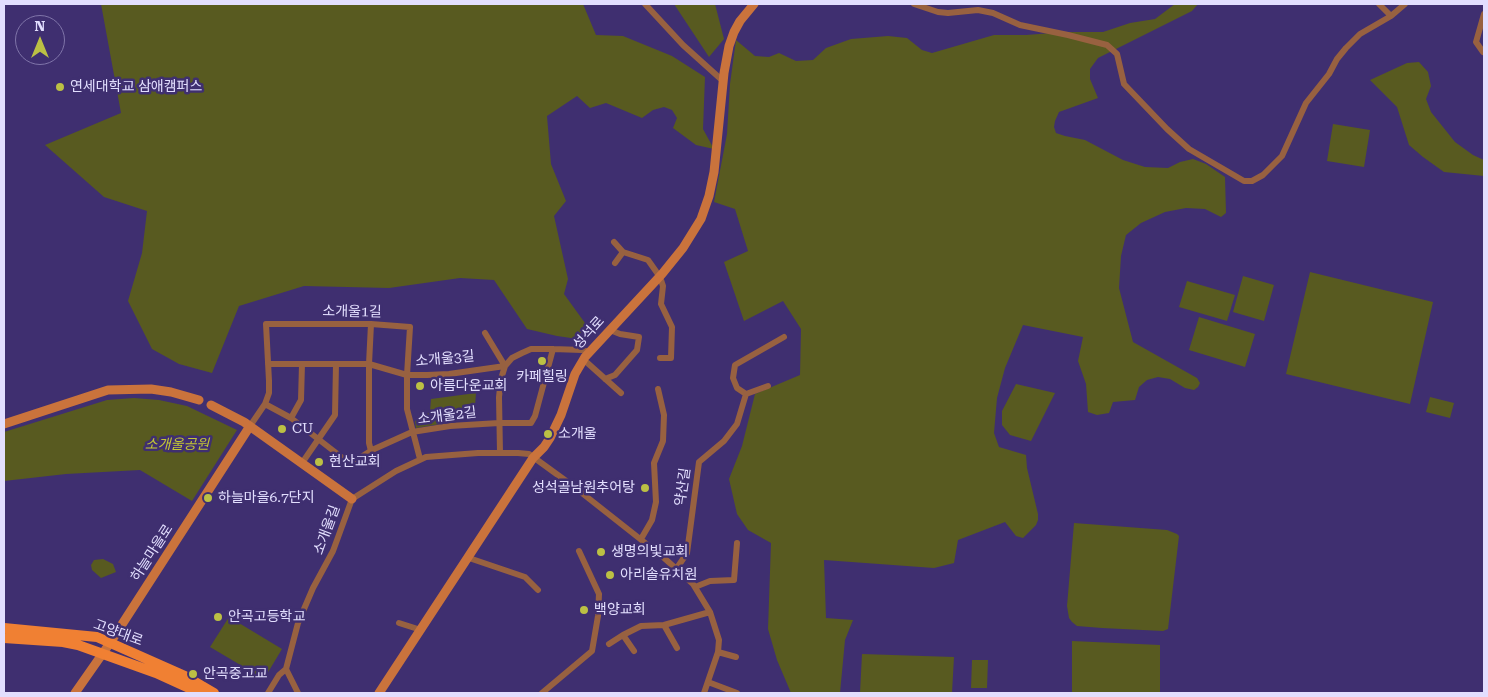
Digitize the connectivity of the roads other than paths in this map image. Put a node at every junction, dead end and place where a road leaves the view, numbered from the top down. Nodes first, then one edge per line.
1 (645, 4) edge
2 (754, 4) edge
3 (914, 4) edge
4 (1379, 4) edge
5 (1405, 4) edge
6 (1484, 14) edge
7 (1391, 16) junction
8 (1483, 52) edge
9 (723, 81) junction
10 (614, 242) dead end
11 (623, 252) junction
12 (615, 263) dead end
13 (660, 277) junction
14 (372, 324) junction
15 (610, 330) junction
16 (485, 333) dead end
17 (784, 337) dead end
18 (553, 349) junction
19 (586, 355) junction
20 (660, 358) dead end
21 (268, 364) junction
22 (302, 364) junction
23 (336, 364) junction
24 (369, 364) junction
25 (505, 366) junction
26 (407, 375) junction
27 (605, 379) junction
28 (768, 386) dead end
29 (658, 389) dead end
30 (622, 393) dead end
31 (746, 394) junction
32 (198, 400) dead end
33 (265, 404) junction
34 (211, 405) dead end
35 (291, 418) junction
36 (499, 423) junction
37 (4, 424) edge
38 (250, 426) junction
39 (412, 432) junction
40 (319, 439) junction
41 (371, 450) junction
42 (500, 453) junction
43 (534, 458) junction
44 (420, 459) junction
45 (302, 463) junction
46 (352, 499) junction
47 (641, 539) junction
48 (737, 543) dead end
49 (579, 551) dead end
50 (469, 558) junction
51 (677, 568) junction
52 (695, 587) junction
53 (538, 590) dead end
54 (710, 612) junction
55 (399, 623) dead end
56 (664, 625) junction
57 (4, 628) edge
58 (421, 630) junction
59 (623, 635) junction
60 (4, 638) edge
61 (110, 643) junction
62 (609, 644) dead end
63 (677, 648) dead end
64 (634, 651) dead end
65 (718, 652) junction
66 (102, 654) junction
67 (736, 657) dead end
68 (286, 669) junction
69 (708, 682) junction
70 (75, 693) edge
71 (200, 693) edge
72 (214, 693) edge
73 (268, 693) edge
74 (298, 693) edge
75 (379, 693) edge
76 (542, 693) edge
77 (704, 693) edge
78 (737, 693) edge

1 - 9 street
2 - 9 street, 성석로
3 - 7 street
4 - 7 street
5 - 7 street
6 - 8 street
9 - 13 street, 성석로
10 - 11 street
11 - 12 street
11 - 13 street
13 - 15 street, 성석로
13 - 20 street
14 - 21 street, 소개울1길
14 - 24 street
14 - 26 street, 소개울1길
15 - 19 street, 성석로
15 - 27 street
16 - 25 street
17 - 31 street
18 - 19 street, 소개울3길
18 - 25 street, 소개울3길
18 - 36 street, 소개울2길
19 - 27 street
19 - 43 street, 성석로
21 - 22 street, 소개울3길
21 - 33 street, 소개울1길
22 - 23 street, 소개울3길
22 - 35 street
23 - 24 street, 소개울3길
23 - 40 street
24 - 26 street, 소개울3길
24 - 41 street
25 - 26 street, 소개울3길
25 - 36 street
26 - 39 street, 소개울1길
27 - 30 street
28 - 31 street
29 - 47 street
31 - 51 street, 약산길
32 - 37 street
33 - 35 street, 소개울2길
33 - 38 street, 소개울1길
34 - 38 street
35 - 40 street, 소개울2길
36 - 39 street, 소개울2길
36 - 42 street
38 - 45 street
38 - 61 street, 하늘마을로
39 - 41 street, 소개울2길
39 - 44 street, 소개울1길
40 - 41 street, 소개울2길
40 - 45 street
42 - 43 street, 소개울길
42 - 44 street, 소개울길
43 - 47 street
43 - 50 street, 성석로
44 - 46 street, 소개울길
45 - 46 street
46 - 68 street, 소개울길
47 - 51 street
48 - 52 street
49 - 76 street
50 - 53 street
50 - 58 street, 성석로
51 - 52 street
52 - 54 street
54 - 56 street
54 - 65 street
55 - 58 street
56 - 59 street
56 - 63 street
57 - 61 main road, 고양대로
58 - 75 street, 성석로
59 - 62 street
59 - 64 street
60 - 66 main road, 고양대로
61 - 66 street, 하늘마을로
61 - 72 main road, 고양대로
65 - 67 street
65 - 69 street
66 - 70 street, 하늘마을로
66 - 71 main road, 고양대로
68 - 73 street
68 - 74 street
69 - 77 street
69 - 78 street

